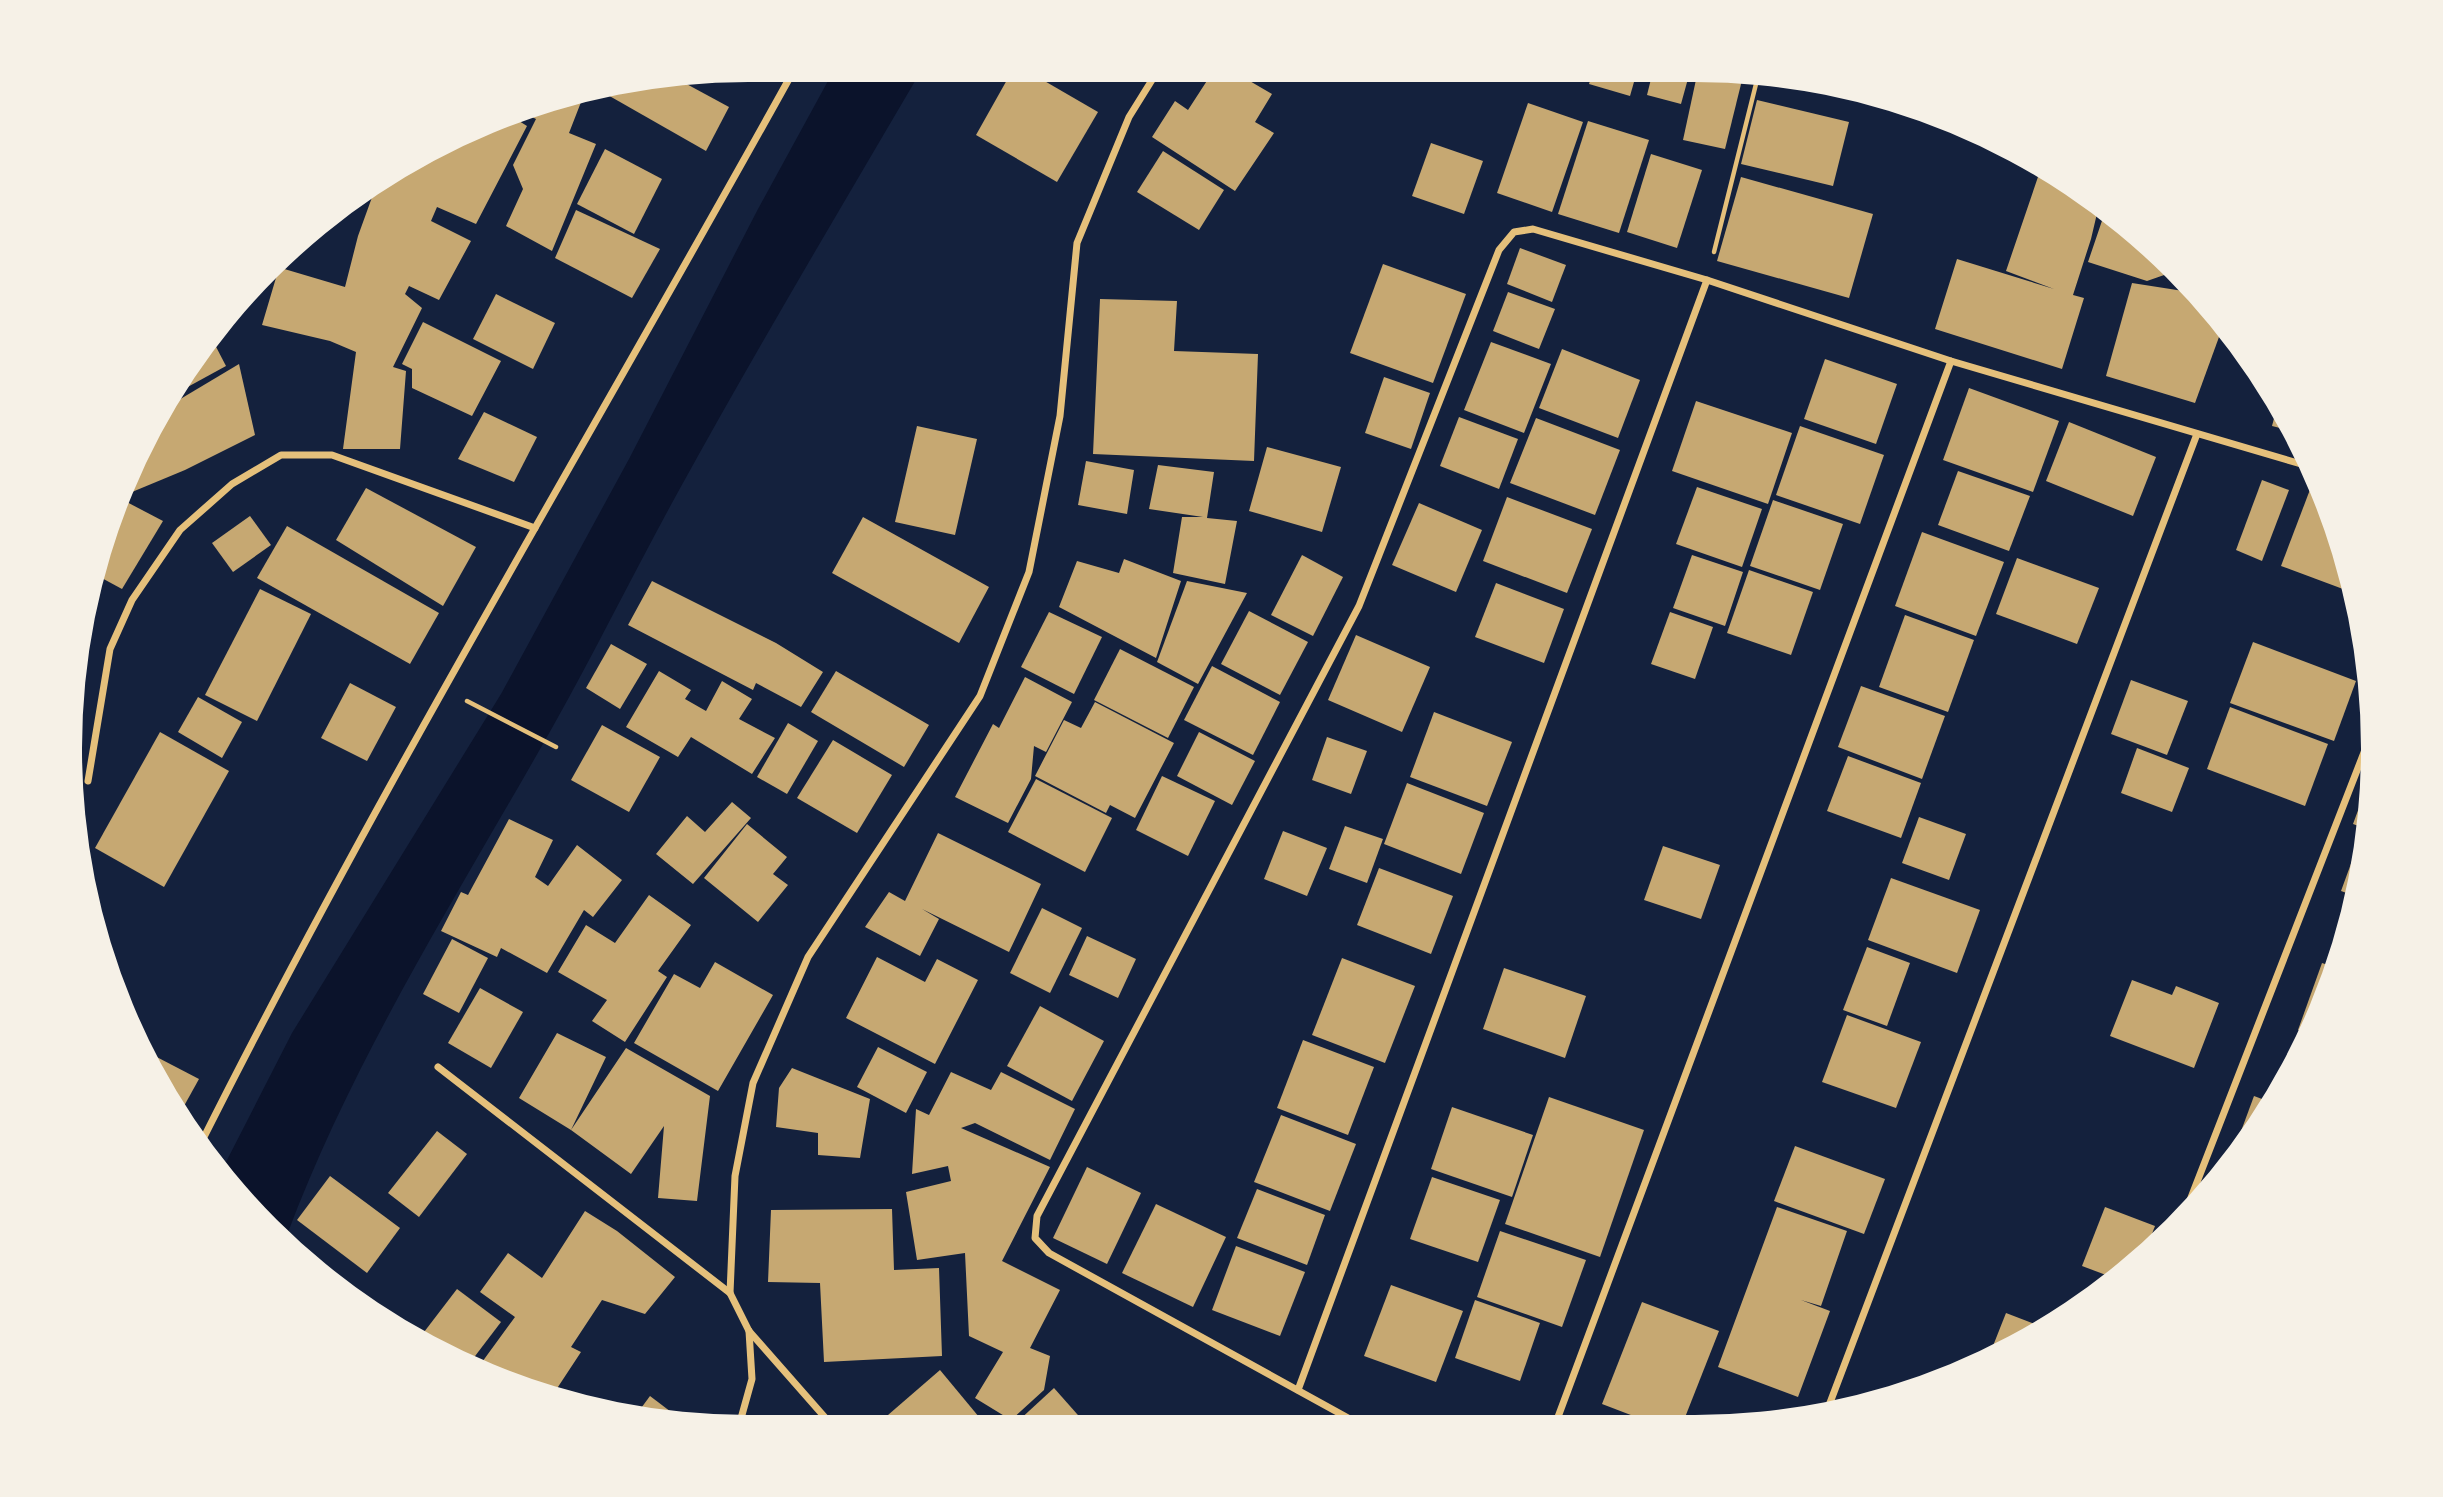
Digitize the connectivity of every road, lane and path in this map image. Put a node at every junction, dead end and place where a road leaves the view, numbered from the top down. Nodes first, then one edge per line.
1 (787, 82) edge
2 (1151, 82) edge
3 (1756, 86) edge
4 (1707, 280) junction
5 (1951, 361) junction
6 (2197, 434) junction
7 (2296, 462) edge
8 (535, 528) junction
9 (444, 690) junction
10 (556, 747) dead end
11 (2360, 762) edge
12 (88, 781) dead end
13 (438, 1067) dead end
14 (206, 1134) edge
15 (2195, 1189) edge
16 (730, 1293) junction
17 (749, 1331) junction
18 (1298, 1390) junction
19 (1831, 1400) edge
20 (742, 1415) edge
21 (824, 1415) edge
22 (1343, 1415) edge
23 (1559, 1415) edge

1 - 8 street
2 - 16 street
3 - 4 path
4 - 5 street
4 - 18 street
4 - 18 street
5 - 6 street
5 - 23 street
6 - 7 street
6 - 19 street
8 - 9 street
8 - 12 street
9 - 10 path
9 - 14 street
11 - 15 street
13 - 16 street
16 - 17 street
17 - 20 street
17 - 21 street
18 - 22 street

